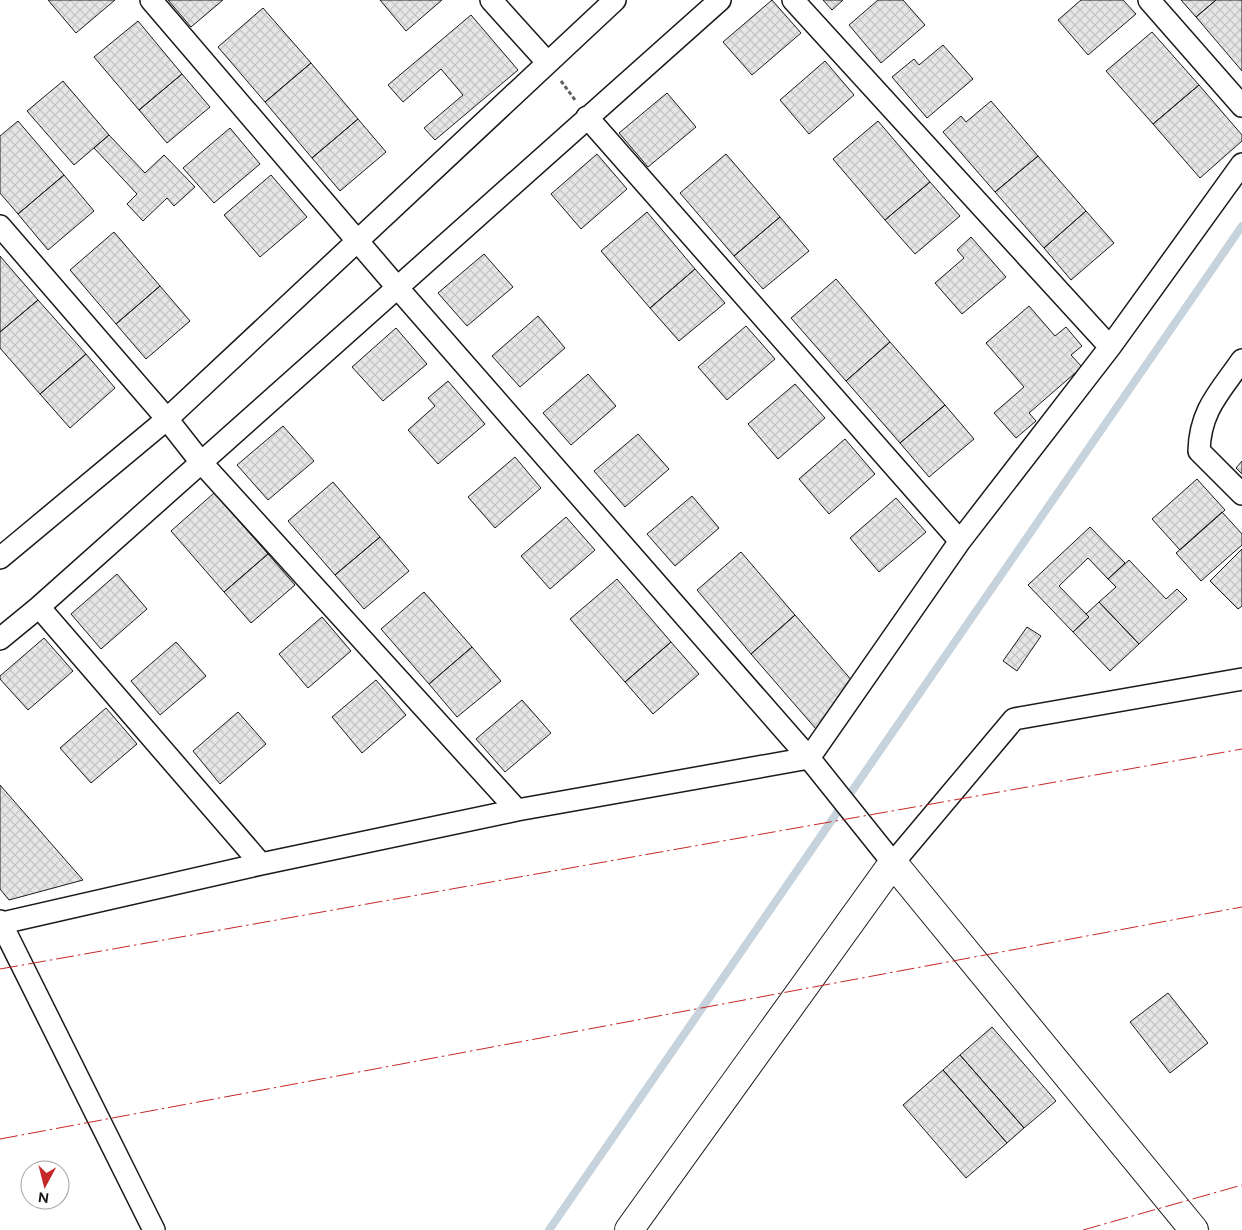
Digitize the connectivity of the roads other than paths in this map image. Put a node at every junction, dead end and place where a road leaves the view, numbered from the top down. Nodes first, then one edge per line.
1 (151, 0) edge
2 (491, 0) edge
3 (615, 0) edge
4 (720, 0) edge
5 (793, 0) edge
6 (1149, 0) edge
7 (547, 62) junction
8 (1242, 106) edge
9 (588, 117) junction
10 (1242, 164) edge
11 (0, 226) edge
12 (358, 240) junction
13 (396, 286) junction
14 (1110, 346) junction
15 (1242, 360) edge
16 (167, 419) junction
17 (200, 461) junction
18 (1242, 494) edge
19 (960, 541) junction
20 (0, 558) edge
21 (39, 607) junction
22 (2, 633) edge
23 (1242, 680) edge
24 (809, 758) junction
25 (517, 810) junction
26 (893, 863) junction
27 (261, 864) junction
28 (1, 922) edge
29 (154, 1230) edge
30 (629, 1230) edge
31 (1194, 1230) edge

1 - 12 street
2 - 7 street
3 - 7 street
4 - 9 street
5 - 14 street
6 - 8 street
7 - 12 street
9 - 13 street
9 - 19 street
10 - 14 street
11 - 16 street
12 - 13 street
12 - 16 street
13 - 17 street
13 - 24 street
14 - 19 street
15 - 18 street
16 - 17 street
16 - 20 street
17 - 21 street
17 - 25 street
19 - 24 street
21 - 22 street
21 - 27 street
23 - 26 street
24 - 25 street
24 - 26 street
25 - 27 street
26 - 30 street
26 - 31 street
27 - 28 street
28 - 29 street

